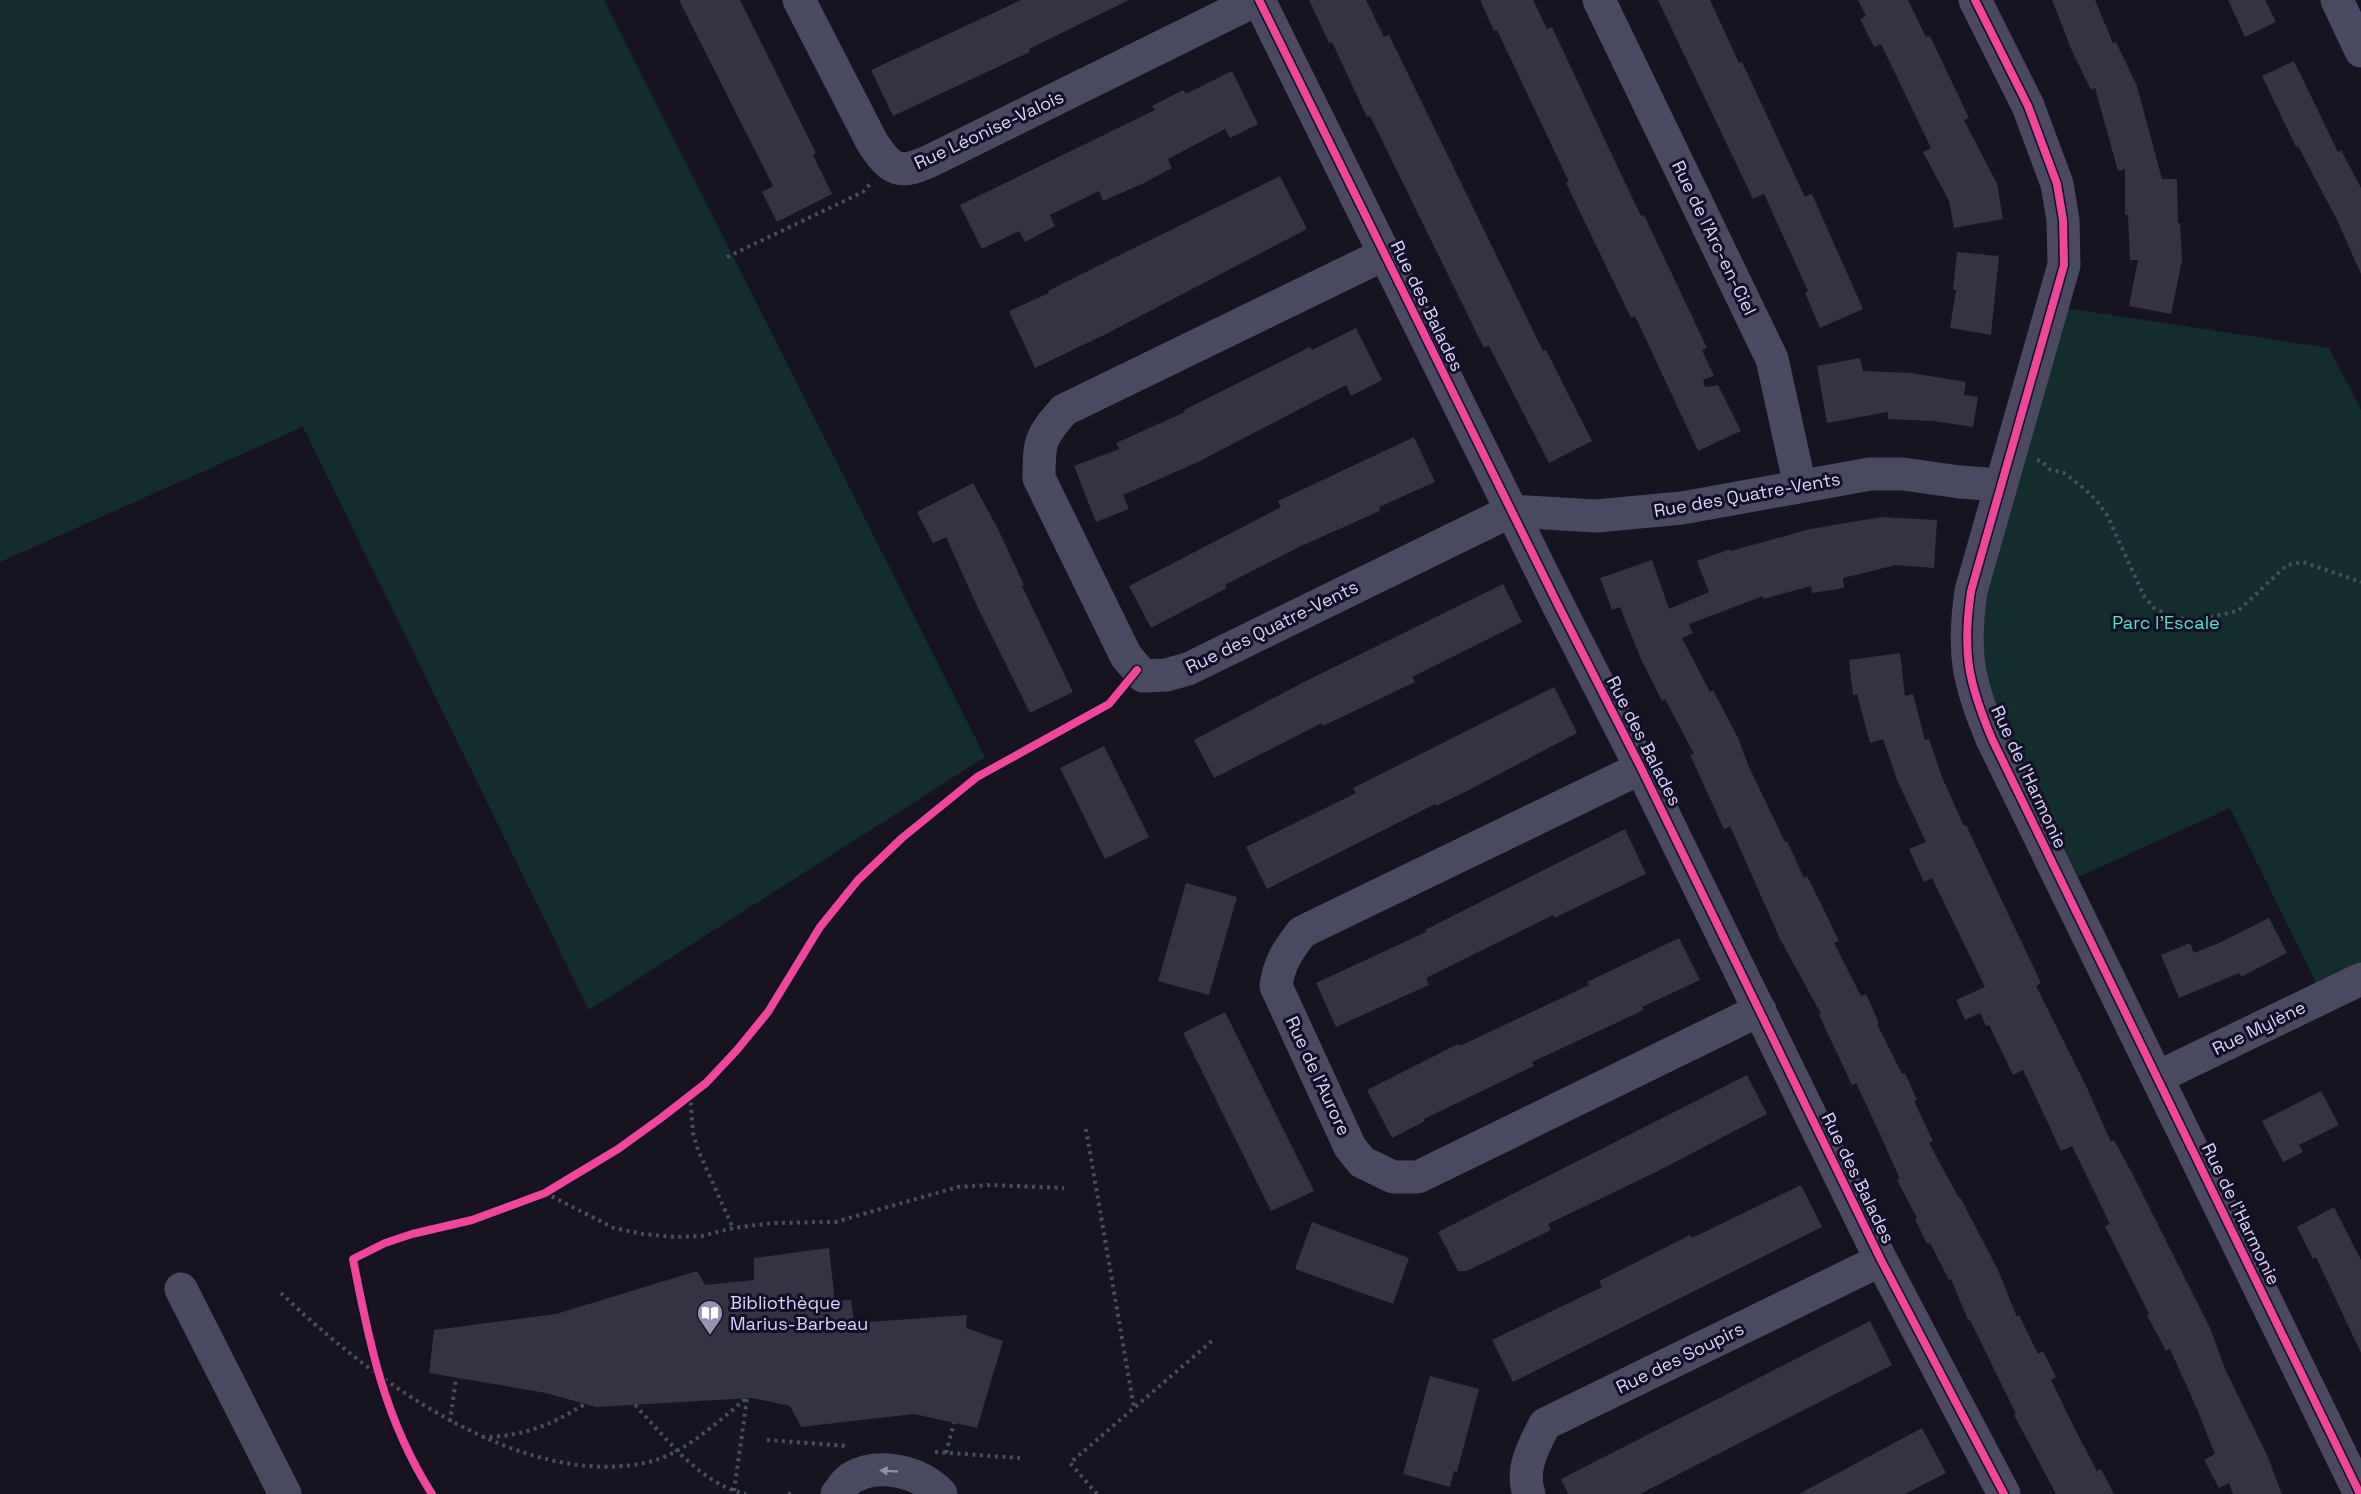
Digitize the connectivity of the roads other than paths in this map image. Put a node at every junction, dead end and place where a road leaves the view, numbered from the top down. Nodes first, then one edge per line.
1 (799, 0) edge
2 (1257, 0) edge
3 (1599, 0) edge
4 (1975, 0) edge
5 (2337, 0) edge
6 (2361, 51) edge
7 (1385, 254) junction
8 (2001, 485) junction
9 (1800, 486) junction
10 (1511, 511) junction
11 (1641, 768) junction
12 (2361, 979) edge
13 (1760, 1010) junction
14 (2158, 1077) junction
15 (1881, 1260) junction
16 (181, 1288) dead end
17 (285, 1494) edge
18 (837, 1494) edge
19 (941, 1494) edge
20 (1529, 1494) edge
21 (2004, 1494) edge
22 (2360, 1494) edge

1 - 2 street, Rue Léonise-Valois
2 - 7 street, Rue des Balades
3 - 9 street, Rue de l'Arc-en-Ciel
4 - 8 street, Rue de l'Harmonie
5 - 6 street
7 - 10 street, Rue des Balades
7 - 10 street, Rue des Quatre-Vents
8 - 9 street, Rue des Quatre-Vents
8 - 14 street, Rue de l'Harmonie
9 - 10 street, Rue des Quatre-Vents
10 - 11 street, Rue des Balades
11 - 13 street, Rue des Balades
11 - 13 street, Rue de l'Aurore
12 - 14 street, Rue Mylène
13 - 15 street, Rue des Balades
14 - 22 street, Rue de l'Harmonie
15 - 20 street, Rue des Soupirs
15 - 21 street, Rue des Balades
16 - 17 street
19 -> 18 street

